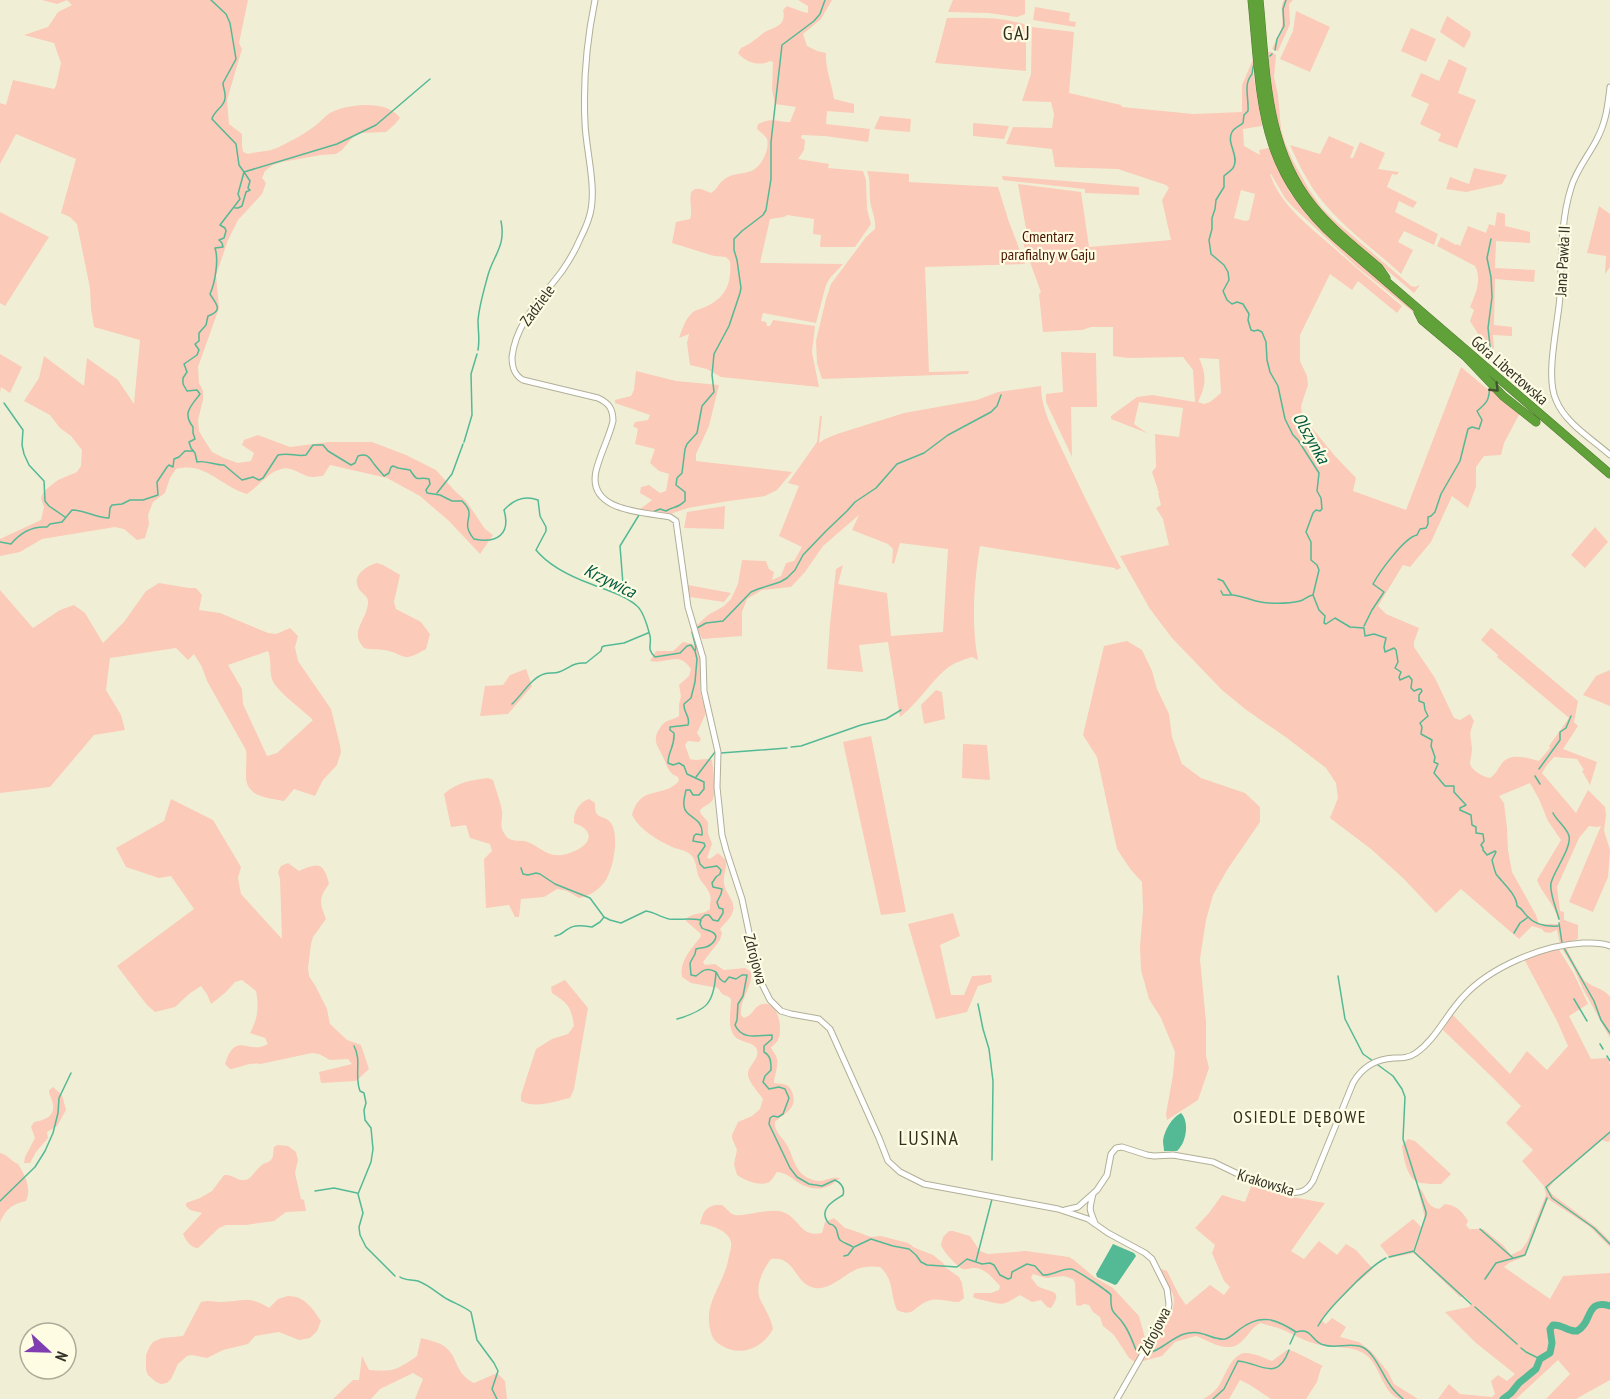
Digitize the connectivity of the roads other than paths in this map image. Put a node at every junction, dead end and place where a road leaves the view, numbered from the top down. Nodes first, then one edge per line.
1 (596, 0) edge
2 (1252, 0) edge
3 (1259, 0) edge
4 (1260, 49) junction
5 (1610, 87) edge
6 (1414, 306) junction
7 (1536, 422) dead end
8 (1610, 455) edge
9 (1610, 474) edge
10 (681, 561) joint
11 (1610, 946) edge
12 (1093, 1194) junction
13 (1080, 1205) junction
14 (1065, 1210) junction
15 (1089, 1210) junction
16 (1078, 1214) junction
17 (1084, 1217) junction
18 (1095, 1223) junction
19 (1117, 1399) edge

1 - 10 street, Zadziele
2 - 4 highway
3 - 4 highway
4 - 6 highway, Góra Libertowska
5 - 8 street, Jana Pawła II
6 -> 7 highway
6 - 9 highway, Góra Libertowska
10 - 14 street, Zdrojowa
11 - 12 street, Krakowska
12 - 13 street, Krakowska
12 - 15 street, Krakowska
13 - 14 street, Zdrojowa
13 - 15 street
13 - 16 street
14 - 16 street, Zdrojowa
15 - 17 street
15 - 18 street, Zdrojowa
16 - 17 street
17 - 18 street, Zdrojowa
18 - 19 street, Zdrojowa

